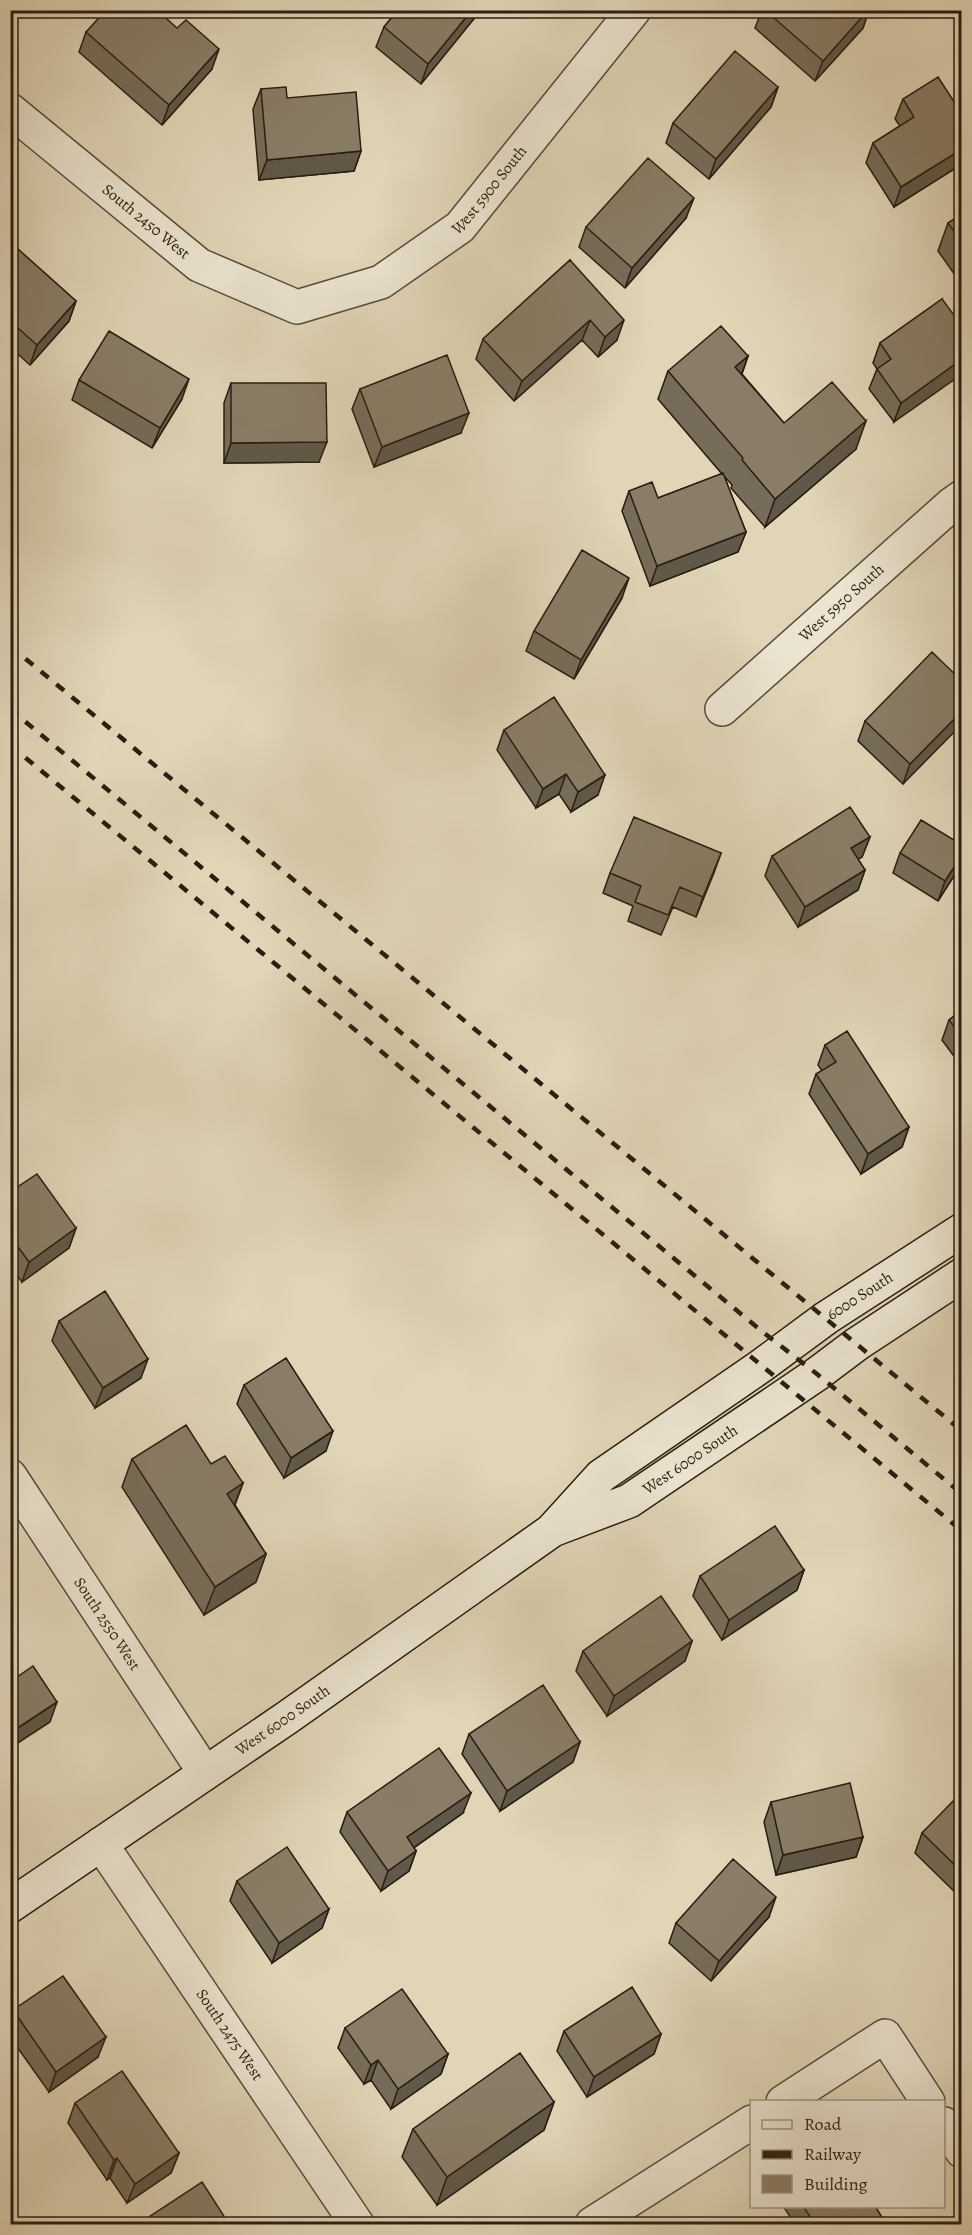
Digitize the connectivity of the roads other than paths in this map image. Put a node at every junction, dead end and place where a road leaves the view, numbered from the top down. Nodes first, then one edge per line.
1 (634, 10) edge
2 (10, 110) edge
3 (297, 307) joint
4 (962, 497) edge
5 (722, 709) dead end
6 (962, 1230) edge
7 (962, 1275) edge
8 (761, 1366) joint
9 (10, 1476) edge
10 (551, 1531) junction
11 (205, 1773) junction
12 (101, 1844) junction
13 (10, 1906) edge
14 (786, 2100) edge
15 (927, 2100) edge
16 (750, 2123) edge
17 (945, 2126) edge
18 (962, 2151) edge
19 (357, 2224) edge
20 (592, 2224) edge

1 - 3 street, West 5900 South
2 - 3 street, South 2450 West
4 - 5 street, West 5950 South
6 - 8 street, 6000 South
7 - 10 street, West 6000 South
8 - 10 street, West 6000 South
9 - 11 street, South 2550 West
10 - 11 street, West 6000 South
11 - 12 street, West 6000 South
12 - 13 street, West 6000 South
12 - 19 street, South 2475 West
14 - 15 street
16 - 20 street
17 - 18 street

